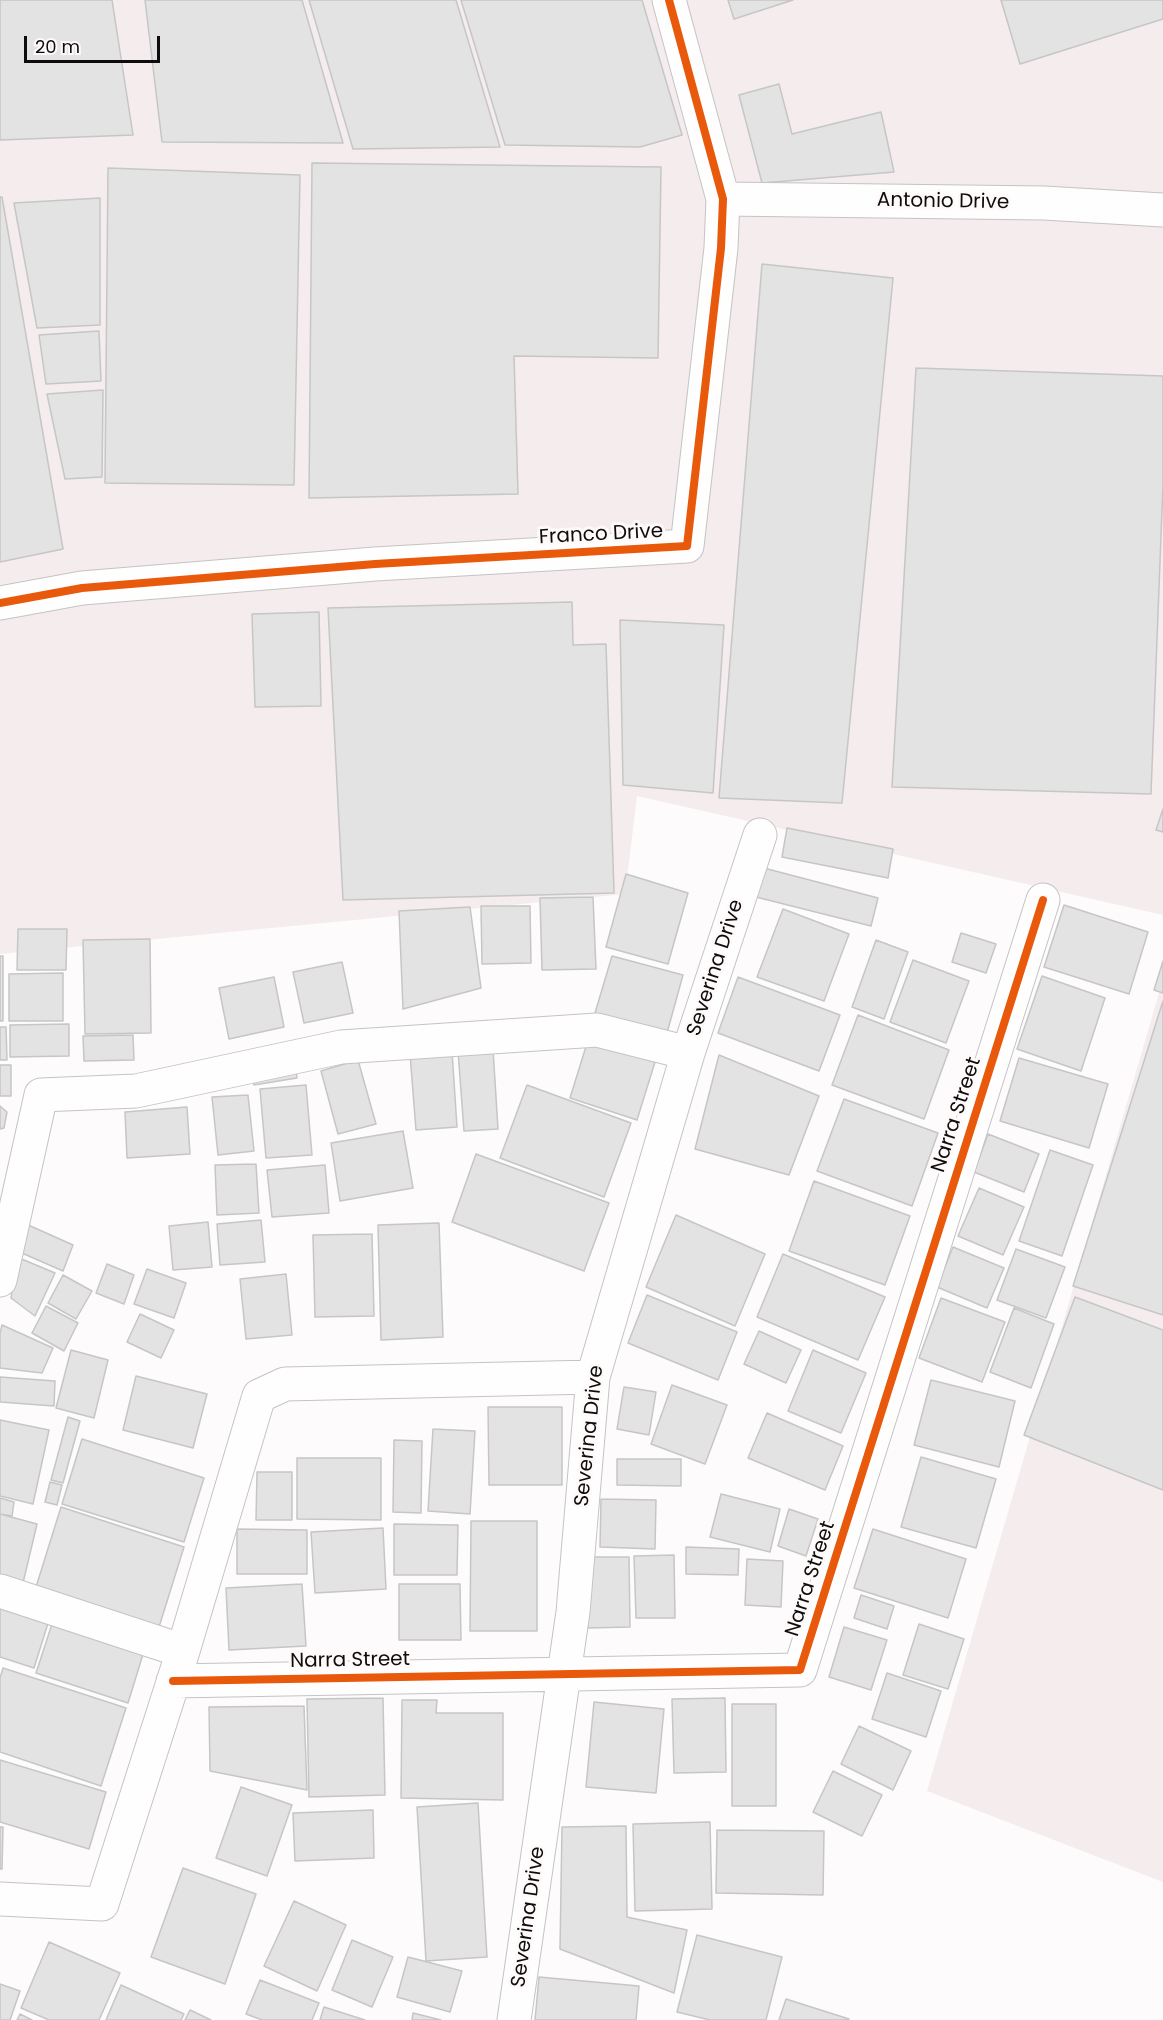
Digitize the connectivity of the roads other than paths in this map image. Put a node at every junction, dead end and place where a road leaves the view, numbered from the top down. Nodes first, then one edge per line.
1 (669, 0) edge
2 (723, 199) junction
3 (1163, 210) edge
4 (0, 603) edge
5 (760, 835) dead end
6 (1042, 900) dead end
7 (688, 1053) junction
8 (0, 1280) edge
9 (593, 1377) junction
10 (0, 1591) edge
11 (178, 1666) junction
12 (564, 1673) junction
13 (0, 1899) edge
14 (514, 2020) edge

1 - 2 street, Franco Drive
2 - 3 street, Antonio Drive
2 - 4 street, Franco Drive
5 - 7 street, Severina Drive
6 - 12 street, Narra Street
7 - 8 street
7 - 9 street, Severina Drive
9 - 11 street
9 - 12 street, Severina Drive
10 - 11 street, Narra Street
11 - 12 street, Narra Street
11 - 13 street
12 - 14 street, Severina Drive

